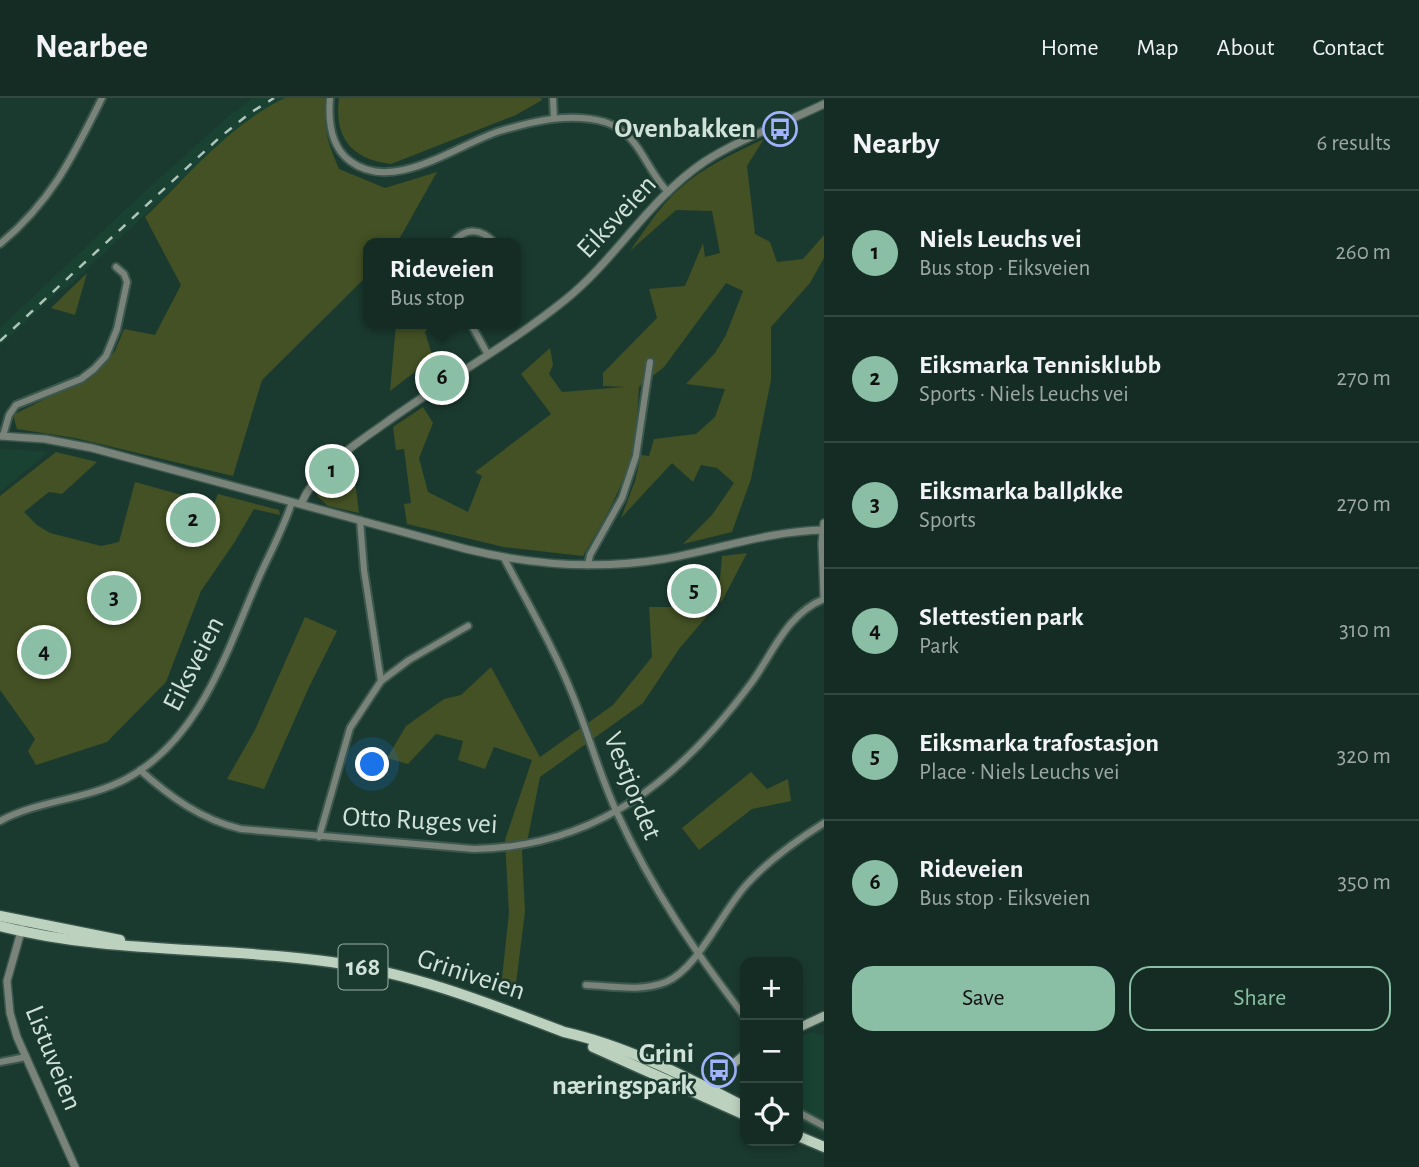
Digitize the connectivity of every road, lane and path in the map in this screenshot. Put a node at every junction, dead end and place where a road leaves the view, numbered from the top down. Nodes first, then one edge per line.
1 (102, 98) edge
2 (330, 98) edge
3 (553, 98) edge
4 (824, 104) edge
5 (554, 118) junction
6 (668, 192) junction
7 (458, 238) edge
8 (489, 238) edge
9 (0, 244) edge
10 (116, 267) dead end
11 (474, 329) edge
12 (487, 354) junction
13 (650, 362) dead end
14 (2, 436) edge
15 (292, 502) junction
16 (301, 504) junction
17 (360, 520) junction
18 (823, 526) edge
19 (504, 558) junction
20 (588, 565) junction
21 (824, 597) edge
22 (468, 626) dead end
23 (381, 681) junction
24 (140, 770) junction
25 (616, 813) junction
26 (0, 821) edge
27 (824, 823) edge
28 (318, 837) junction
29 (0, 916) edge
30 (0, 926) edge
31 (22, 926) junction
32 (697, 954) junction
33 (4, 981) edge
34 (586, 985) dead end
35 (740, 1010) edge
36 (824, 1016) edge
37 (803, 1026) edge
38 (26, 1057) junction
39 (740, 1058) edge
40 (0, 1062) edge
41 (712, 1095) junction
42 (740, 1105) edge
43 (740, 1112) edge
44 (803, 1115) edge
45 (824, 1126) edge
46 (803, 1137) edge
47 (824, 1147) edge
48 (75, 1167) edge

1 - 9 street
2 - 5 street
3 - 5 street
4 - 6 street, Eiksveien
5 - 6 street
6 - 12 street, Eiksveien
7 - 8 street
10 - 14 street
11 - 12 street
12 - 16 street, Eiksveien
13 - 20 street
14 - 15 street
15 - 16 street
15 - 24 street, Eiksveien
16 - 17 street
17 - 19 street
17 - 23 street
18 - 20 street
18 - 21 street
19 - 20 street
19 - 25 street, Vestjordet
21 - 25 street, Otto Ruges vei
22 - 23 street
23 - 28 street
24 - 26 street, Eiksveien
24 - 28 street, Otto Ruges vei
25 - 28 street, Otto Ruges vei
25 - 32 street, Vestjordet
27 - 32 street
29 - 31 main road, Griniveien / 168
30 - 31 main road, Griniveien / 168
31 - 33 street, Listuveien
31 - 41 main road, Griniveien / 168
32 - 34 street
32 - 35 street, Vestjordet
33 - 38 street, Listuveien
36 - 37 main road
38 - 40 street
38 - 48 street, Listuveien
39 - 41 main road
41 - 42 main road, Griniveien / 168
41 - 43 main road, Griniveien / 168
44 - 45 street
46 - 47 main road

